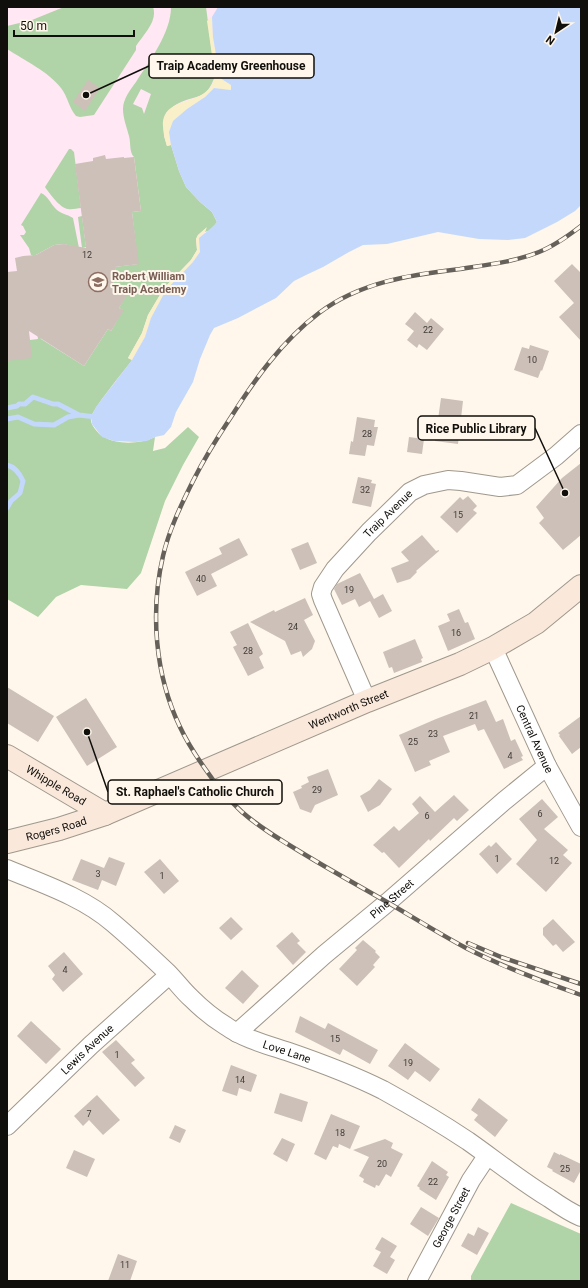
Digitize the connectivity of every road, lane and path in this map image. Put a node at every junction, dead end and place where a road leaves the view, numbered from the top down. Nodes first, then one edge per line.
1 (581, 434) edge
2 (581, 586) edge
3 (493, 648) junction
4 (367, 702) junction
5 (7, 756) edge
6 (547, 766) junction
7 (105, 814) junction
8 (581, 828) edge
9 (10, 842) edge
10 (7, 869) edge
11 (170, 975) junction
12 (237, 1033) junction
13 (7, 1126) edge
14 (487, 1156) junction
15 (581, 1217) edge
16 (418, 1281) edge

1 - 4 street, Traip Avenue
2 - 3 main road, Wentworth Street
3 - 4 main road, Wentworth Street
3 - 6 street, Central Avenue
4 - 7 main road, Wentworth Street
5 - 7 main road, Whipple Road
6 - 8 street, Central Avenue
6 - 12 street, Pine Street
7 - 9 main road, Rogers Road
9 - 10 street
10 - 11 street, Love Lane
11 - 12 street, Love Lane
11 - 13 street, Lewis Avenue
12 - 14 street, Love Lane
14 - 15 street, Love Lane
14 - 16 street, George Street

